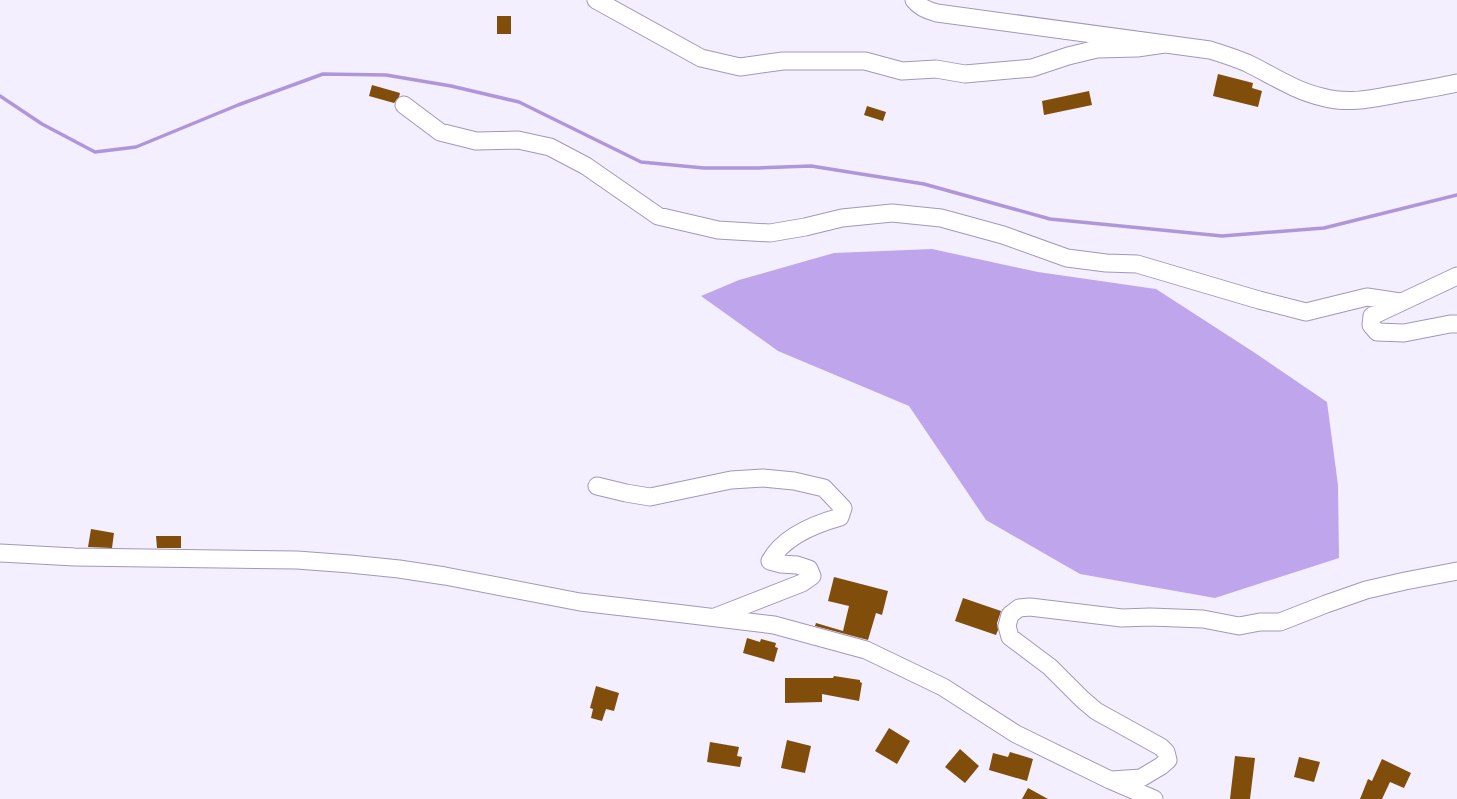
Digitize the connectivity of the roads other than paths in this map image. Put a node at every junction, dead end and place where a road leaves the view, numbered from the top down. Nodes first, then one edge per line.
1 (596, 0) edge
2 (914, 0) edge
3 (1165, 44) junction
4 (1457, 84) edge
5 (404, 105) dead end
6 (1457, 276) edge
7 (1400, 302) junction
8 (1457, 324) edge
9 (597, 486) dead end
10 (0, 553) edge
11 (1457, 571) edge
12 (713, 618) junction
13 (1110, 780) junction
14 (1154, 799) edge

1 - 3 street
2 - 3 street
3 - 4 street
5 - 7 street
6 - 7 street
7 - 8 street
9 - 12 street
10 - 12 street
11 - 13 street
12 - 13 street
13 - 14 street

